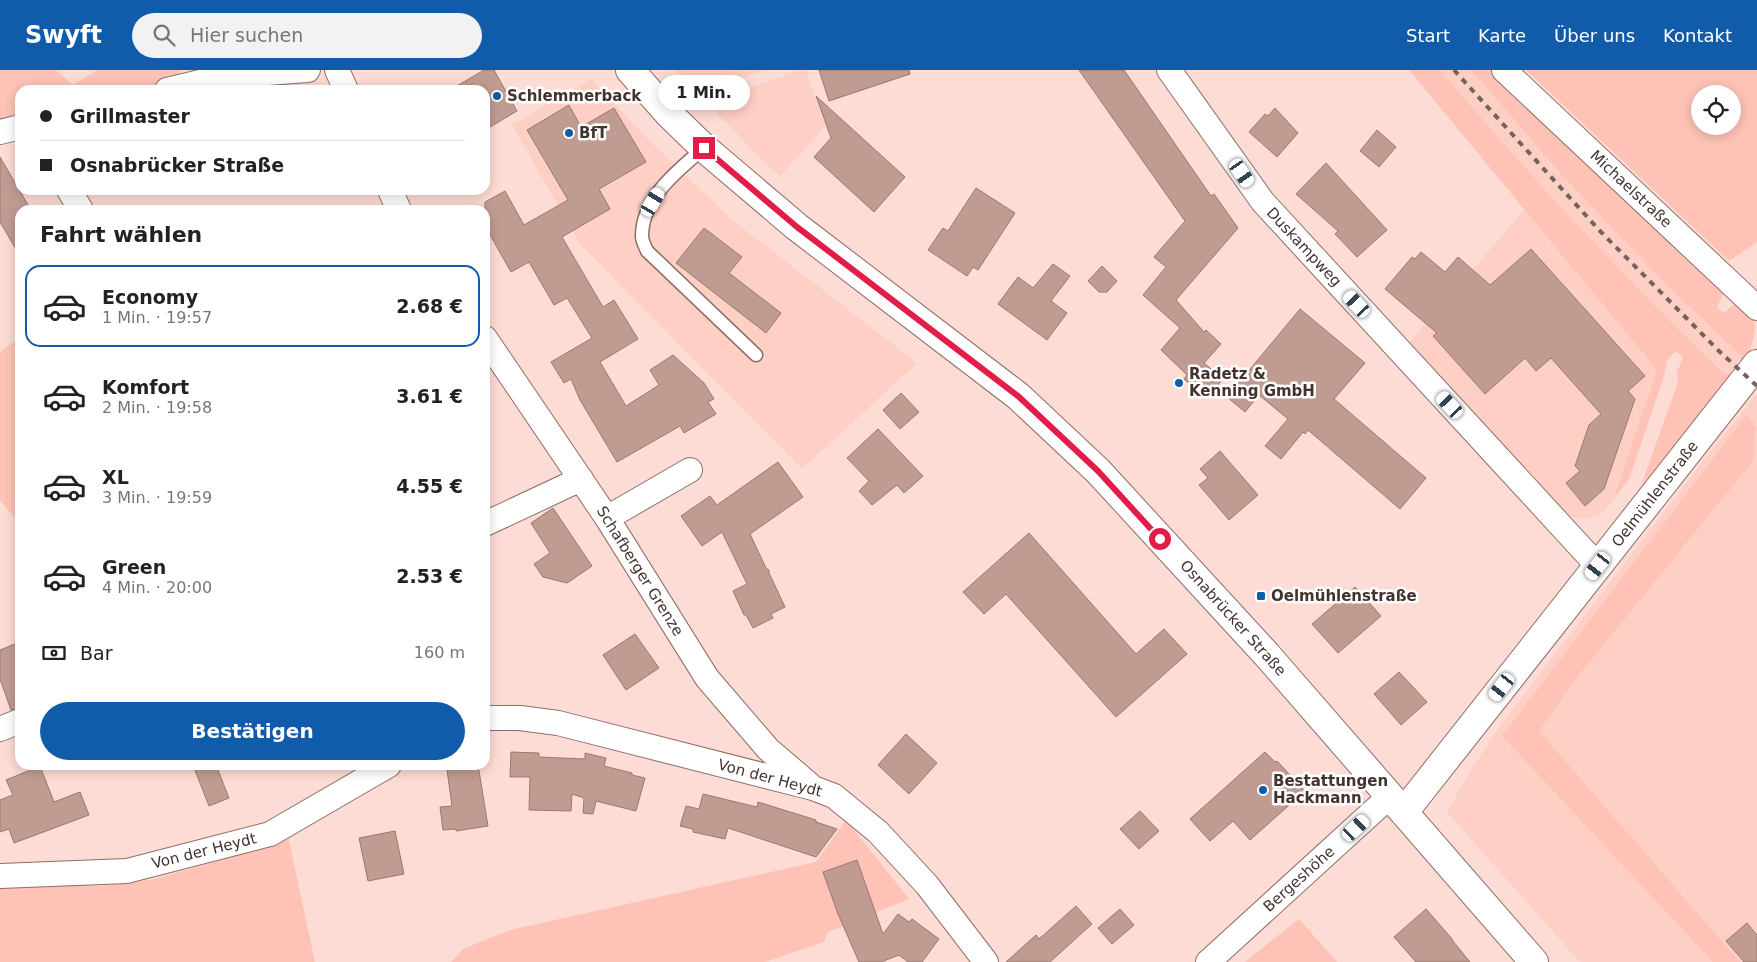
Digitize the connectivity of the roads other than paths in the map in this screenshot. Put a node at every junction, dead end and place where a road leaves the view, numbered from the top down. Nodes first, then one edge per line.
1 (308, 70) edge
2 (337, 70) edge
3 (630, 70) edge
4 (1169, 70) edge
5 (1504, 70) edge
6 (223, 73) edge
7 (183, 85) edge
8 (344, 85) edge
9 (15, 128) edge
10 (0, 132) edge
11 (704, 148) junction
12 (1757, 308) edge
13 (490, 345) edge
14 (756, 355) dead end
15 (1757, 364) edge
16 (690, 470) dead end
17 (581, 479) junction
18 (607, 518) junction
19 (490, 522) edge
20 (1598, 566) junction
21 (490, 718) edge
22 (15, 723) edge
23 (0, 729) edge
24 (380, 770) edge
25 (813, 788) junction
26 (1397, 804) junction
27 (0, 876) edge
28 (986, 962) edge
29 (1208, 962) edge
30 (1534, 962) edge

1 - 6 street
2 - 8 street
3 - 11 main road, Osnabrücker Straße
4 - 20 street, Duskampweg
5 - 12 street, Michaelstraße
6 - 7 street
9 - 10 street
11 - 14 lane
11 - 26 main road, Osnabrücker Straße
13 - 17 street, Schafberger Grenze
15 - 20 main road, Oelmühlenstraße
16 - 18 street
17 - 18 street, Schafberger Grenze
17 - 19 street
18 - 25 street, Schafberger Grenze
20 - 26 main road, Oelmühlenstraße
21 - 25 street, Von der Heydt
22 - 23 street
24 - 27 street, Von der Heydt
25 - 28 street, Von der Heydt
26 - 29 street, Bergeshöhe
26 - 30 main road, Osnabrücker Straße

